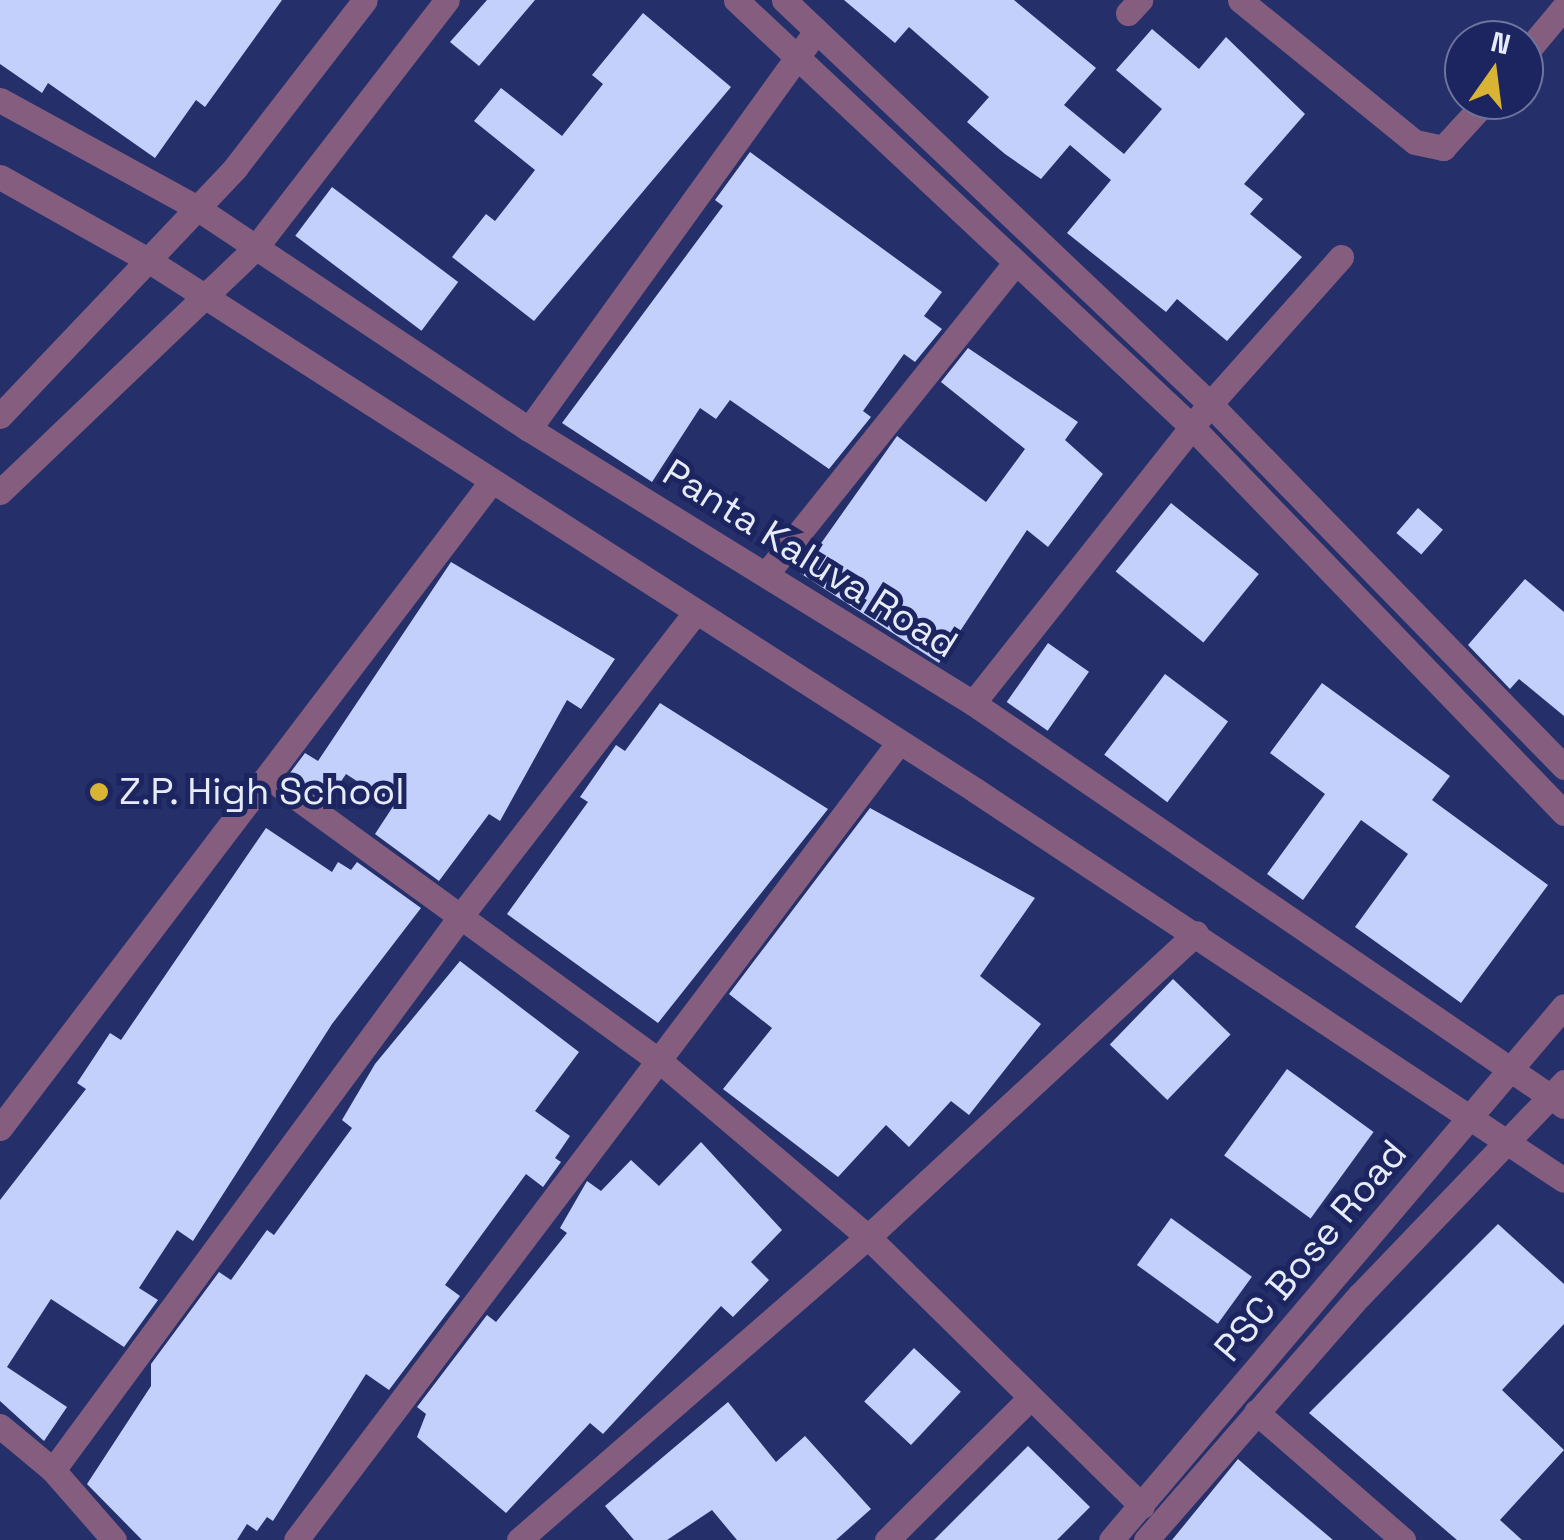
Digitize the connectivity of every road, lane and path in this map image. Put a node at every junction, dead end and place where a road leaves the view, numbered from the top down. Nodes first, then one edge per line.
1 (365, 0) edge
2 (446, 0) edge
3 (784, 0) edge
4 (1240, 0) edge
5 (747, 4) edge
6 (1564, 7) edge
7 (816, 30) junction
8 (1544, 32) edge
9 (799, 58) junction
10 (0, 100) edge
11 (1469, 120) edge
12 (0, 177) edge
13 (197, 208) junction
14 (256, 247) junction
15 (1342, 257) dead end
16 (148, 260) junction
17 (1016, 262) junction
18 (202, 299) junction
19 (1210, 404) junction
20 (0, 416) edge
21 (1192, 426) junction
22 (528, 429) junction
23 (491, 482) junction
24 (0, 492) edge
25 (766, 573) junction
26 (696, 612) junction
27 (973, 704) junction
28 (899, 742) junction
29 (1564, 767) edge
30 (272, 779) junction
31 (1564, 813) edge
32 (463, 912) junction
33 (1196, 933) junction
34 (1564, 1006) edge
35 (662, 1063) junction
36 (1519, 1068) junction
37 (1560, 1094) edge
38 (1476, 1115) junction
39 (0, 1128) edge
40 (1512, 1142) junction
41 (1564, 1180) edge
42 (868, 1237) junction
43 (1029, 1398) junction
44 (1256, 1412) junction
45 (0, 1426) edge
46 (53, 1470) junction
47 (1142, 1506) junction
48 (114, 1540) edge
49 (296, 1540) edge
50 (519, 1540) edge
51 (886, 1540) edge
52 (1111, 1540) edge
53 (1146, 1540) edge
54 (1403, 1540) edge

1 - 13 street
2 - 14 street
3 - 7 street
4 - 11 street
5 - 9 street
6 - 8 street
7 - 9 street
7 - 19 street
9 - 17 street
9 - 22 street
10 - 13 street, Panta Kaluva Road
12 - 16 street
13 - 14 street, Panta Kaluva Road
13 - 16 street
14 - 18 street
14 - 22 street, Panta Kaluva Road
15 - 19 street
16 - 18 street
16 - 20 street
17 - 21 street
17 - 25 street
18 - 23 street
18 - 24 street
19 - 21 street
19 - 29 street
21 - 27 street
21 - 31 street
22 - 25 street, Panta Kaluva Road
23 - 26 street
23 - 30 street
25 - 27 street, Panta Kaluva Road
26 - 28 street
26 - 32 street
27 - 36 street, Panta Kaluva Road
28 - 33 street
28 - 35 street
30 - 32 street
30 - 39 street
32 - 35 street
32 - 46 street
33 - 38 street
33 - 42 street
34 - 36 street, PSC Bose Road
35 - 42 street
35 - 49 street
36 - 37 street, Panta Kaluva Road
36 - 38 street, PSC Bose Road
37 - 40 street, PSC Bose Road
38 - 40 street
38 - 47 street, PSC Bose Road
40 - 41 street
40 - 44 street, PSC Bose Road
42 - 43 street
42 - 50 street
43 - 47 street
43 - 51 street
44 - 53 street, PSC Bose Road
44 - 54 street
45 - 46 street
46 - 48 street
47 - 52 street, PSC Bose Road

